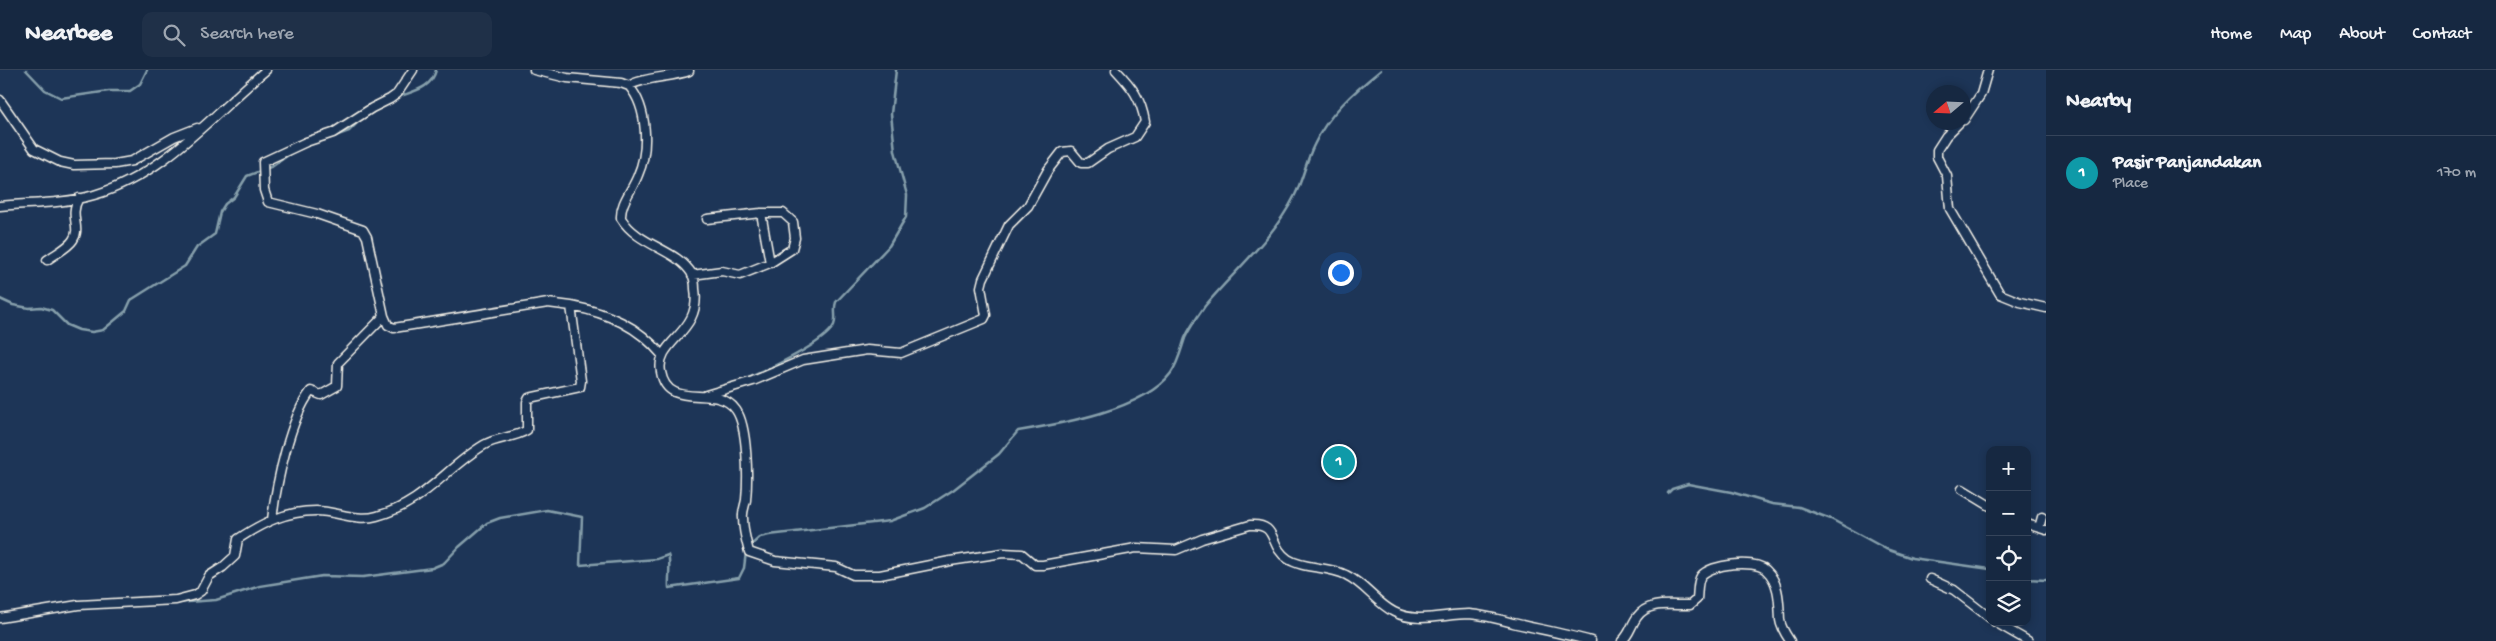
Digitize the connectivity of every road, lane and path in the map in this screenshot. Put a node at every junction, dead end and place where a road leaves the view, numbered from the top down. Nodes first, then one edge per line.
1 (266, 70) edge
2 (413, 70) edge
3 (534, 70) edge
4 (1116, 70) edge
5 (1988, 70) edge
6 (689, 72) dead end
7 (629, 86) junction
8 (0, 100) edge
9 (1971, 109) edge
10 (204, 126) junction
11 (1952, 130) edge
12 (79, 198) junction
13 (0, 206) edge
14 (761, 213) junction
15 (708, 219) dead end
16 (47, 260) dead end
17 (770, 263) junction
18 (692, 275) junction
19 (571, 306) junction
20 (2046, 308) edge
21 (384, 316) junction
22 (662, 355) junction
23 (706, 395) junction
24 (1962, 490) dead end
25 (1986, 504) edge
26 (2042, 517) dead end
27 (272, 520) junction
28 (2042, 529) edge
29 (1930, 579) dead end
30 (1986, 615) edge
31 (0, 618) edge
32 (2001, 626) edge
33 (2018, 638) edge
34 (1591, 641) edge
35 (1622, 641) edge
36 (1790, 641) edge
37 (2028, 641) edge

1 - 10 street
2 - 21 street
3 - 7 street
4 - 23 street
5 - 9 street
6 - 7 street
7 - 18 street
8 - 10 street
10 - 12 street
11 - 20 street
12 - 13 street
12 - 16 street
14 - 15 street
14 - 17 street
14 - 17 street
17 - 18 street
18 - 22 street
19 - 21 street
19 - 22 street
19 - 27 street
21 - 27 street
22 - 23 street
23 - 34 street
24 - 25 street
26 - 28 street
27 - 31 street
29 - 30 street
32 - 33 street
33 - 37 street
35 - 36 street

